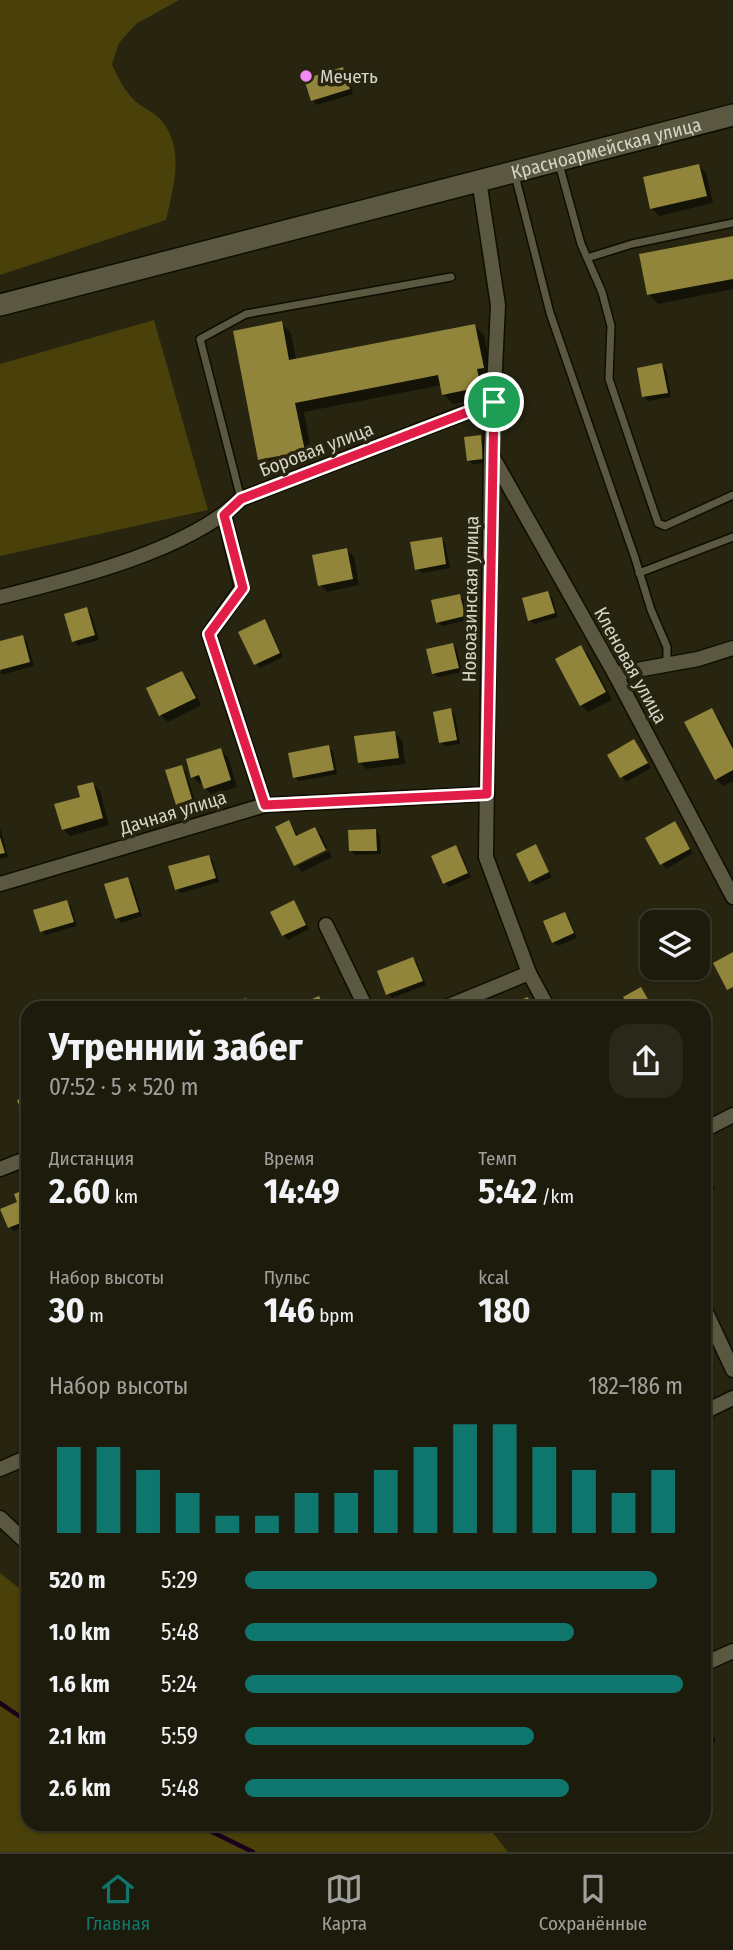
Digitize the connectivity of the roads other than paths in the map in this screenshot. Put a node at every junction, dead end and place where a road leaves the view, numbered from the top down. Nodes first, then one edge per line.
1 (733, 115) edge
2 (558, 160) junction
3 (514, 171) junction
4 (479, 180) junction
5 (733, 223) edge
6 (587, 258) junction
7 (451, 277) dead end
8 (0, 305) edge
9 (494, 402) junction
10 (491, 454) junction
11 (733, 495) edge
12 (241, 499) junction
13 (224, 515) junction
14 (733, 537) edge
15 (639, 573) junction
16 (0, 597) edge
17 (733, 648) edge
18 (667, 665) junction
19 (615, 674) junction
20 (487, 794) junction
21 (265, 805) junction
22 (0, 884) edge
23 (733, 897) edge
24 (326, 925) dead end
25 (529, 973) junction
26 (363, 1001) edge
27 (461, 1001) edge
28 (544, 1001) edge
29 (733, 1115) edge
30 (711, 1126) edge
31 (21, 1161) edge
32 (0, 1169) edge
33 (711, 1323) edge
34 (733, 1370) edge
35 (733, 1398) edge
36 (711, 1409) edge
37 (21, 1460) edge
38 (0, 1469) edge
39 (0, 1517) edge
40 (21, 1537) edge
41 (733, 1651) edge
42 (711, 1661) edge

1 - 2 street, Красноармейская улица
2 - 3 street, Красноармейская улица
2 - 6 lane
3 - 4 street, Красноармейская улица
3 - 15 lane
4 - 8 street, Красноармейская улица
4 - 9 street, Новоазинская улица
5 - 6 lane
6 - 11 lane
7 - 12 lane
9 - 10 street, Новоазинская улица
9 - 12 street, Боровая улица
10 - 19 street, Кленовая улица
10 - 20 street, Новоазинская улица
12 - 13 street, Боровая улица
13 - 16 street, Боровая улица
13 - 21 street
14 - 15 lane
15 - 18 lane
17 - 18 street
18 - 19 street
19 - 23 street, Кленовая улица
20 - 21 street, Дачная улица
20 - 25 street, Новоазинская улица
21 - 22 street, Дачная улица
24 - 26 street
25 - 27 street
25 - 28 street, Новоазинская улица
29 - 30 street
31 - 32 street
33 - 34 street
35 - 36 street
37 - 38 street
39 - 40 street
41 - 42 street

